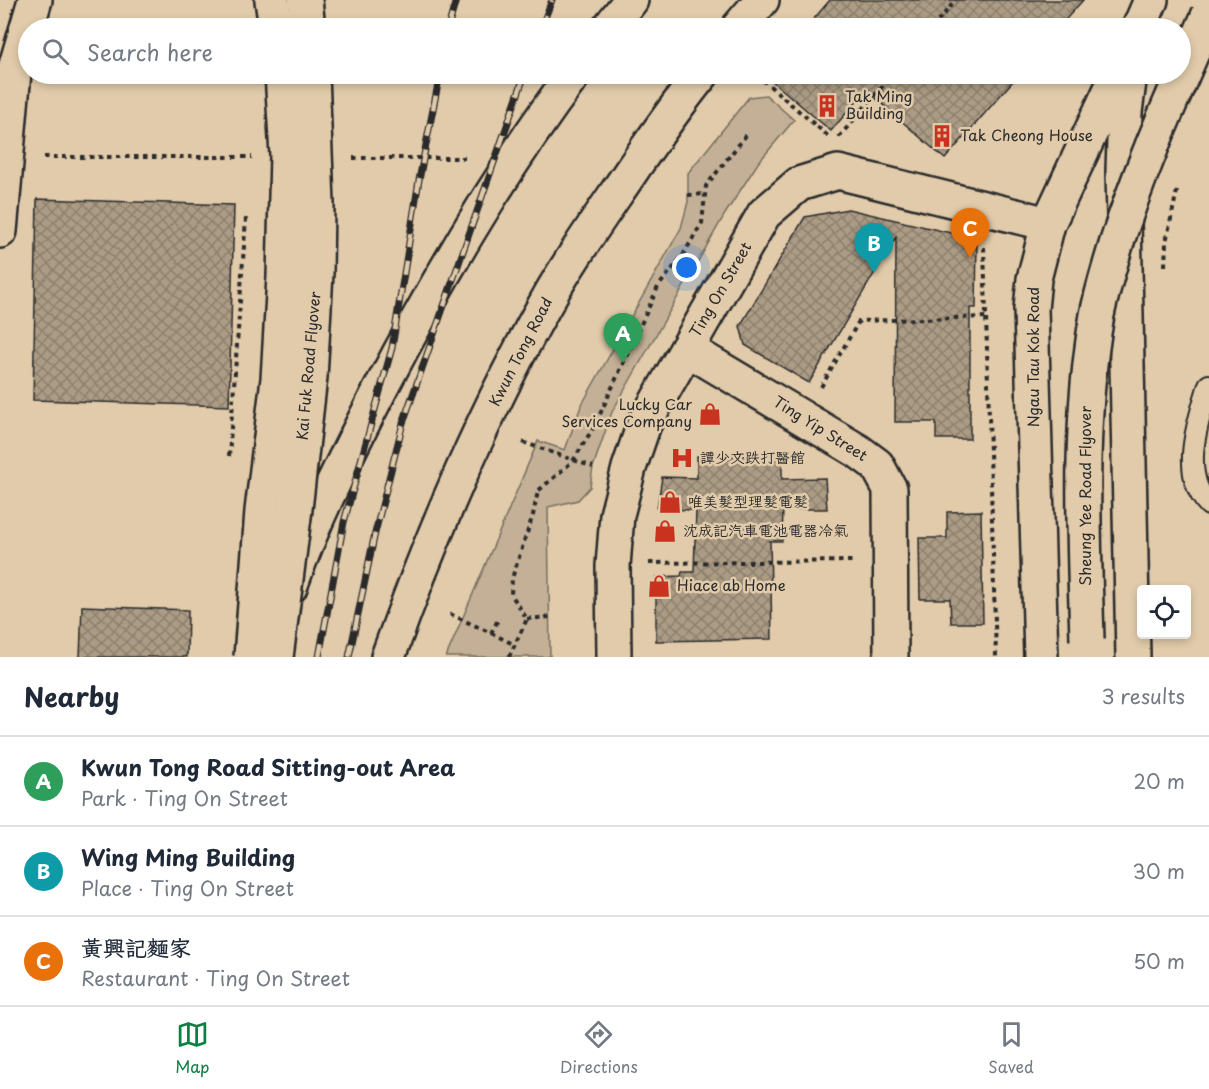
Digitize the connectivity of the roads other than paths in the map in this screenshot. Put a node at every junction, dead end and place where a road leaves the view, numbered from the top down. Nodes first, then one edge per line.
1 (35, 0) edge
2 (272, 0) edge
3 (305, 0) edge
4 (631, 0) edge
5 (762, 0) edge
6 (1151, 0) edge
7 (1209, 14) edge
8 (30, 18) edge
9 (275, 18) edge
10 (307, 18) edge
11 (617, 18) edge
12 (747, 18) edge
13 (1143, 18) edge
14 (1191, 55) edge
15 (18, 58) edge
16 (283, 84) edge
17 (312, 84) edge
18 (567, 84) edge
19 (695, 84) edge
20 (1113, 84) edge
21 (1129, 84) edge
22 (1178, 84) edge
23 (1048, 224) junction
24 (0, 231) edge
25 (687, 349) junction
26 (1209, 385) edge
27 (1209, 506) edge
28 (1087, 649) edge
29 (251, 657) edge
30 (266, 657) edge
31 (276, 657) edge
32 (388, 657) edge
33 (614, 657) edge
34 (891, 657) edge
35 (1041, 657) edge
36 (1133, 657) edge

1 - 8 main road
2 - 9 main road
3 - 10 main road
4 - 11 main road
5 - 12 main road
6 - 13 main road
7 - 14 main road, Sheung Yee Road Flyover, bridge
15 - 24 main road
16 - 29 main road, Kai Fuk Road Flyover, bridge
17 - 31 main road, Kai Fuk Road Flyover, bridge
18 - 30 main road
19 - 32 main road, Kwun Tong Road
20 - 23 main road, Ngau Tau Kok Road
21 - 36 main road
22 - 28 main road, Sheung Yee Road Flyover, bridge
23 - 25 main road, Ting On Street
23 - 35 main road, Ngau Tau Kok Road
25 - 33 main road, Ting On Street
25 - 34 main road, Ting Yip Street
26 - 27 lane

